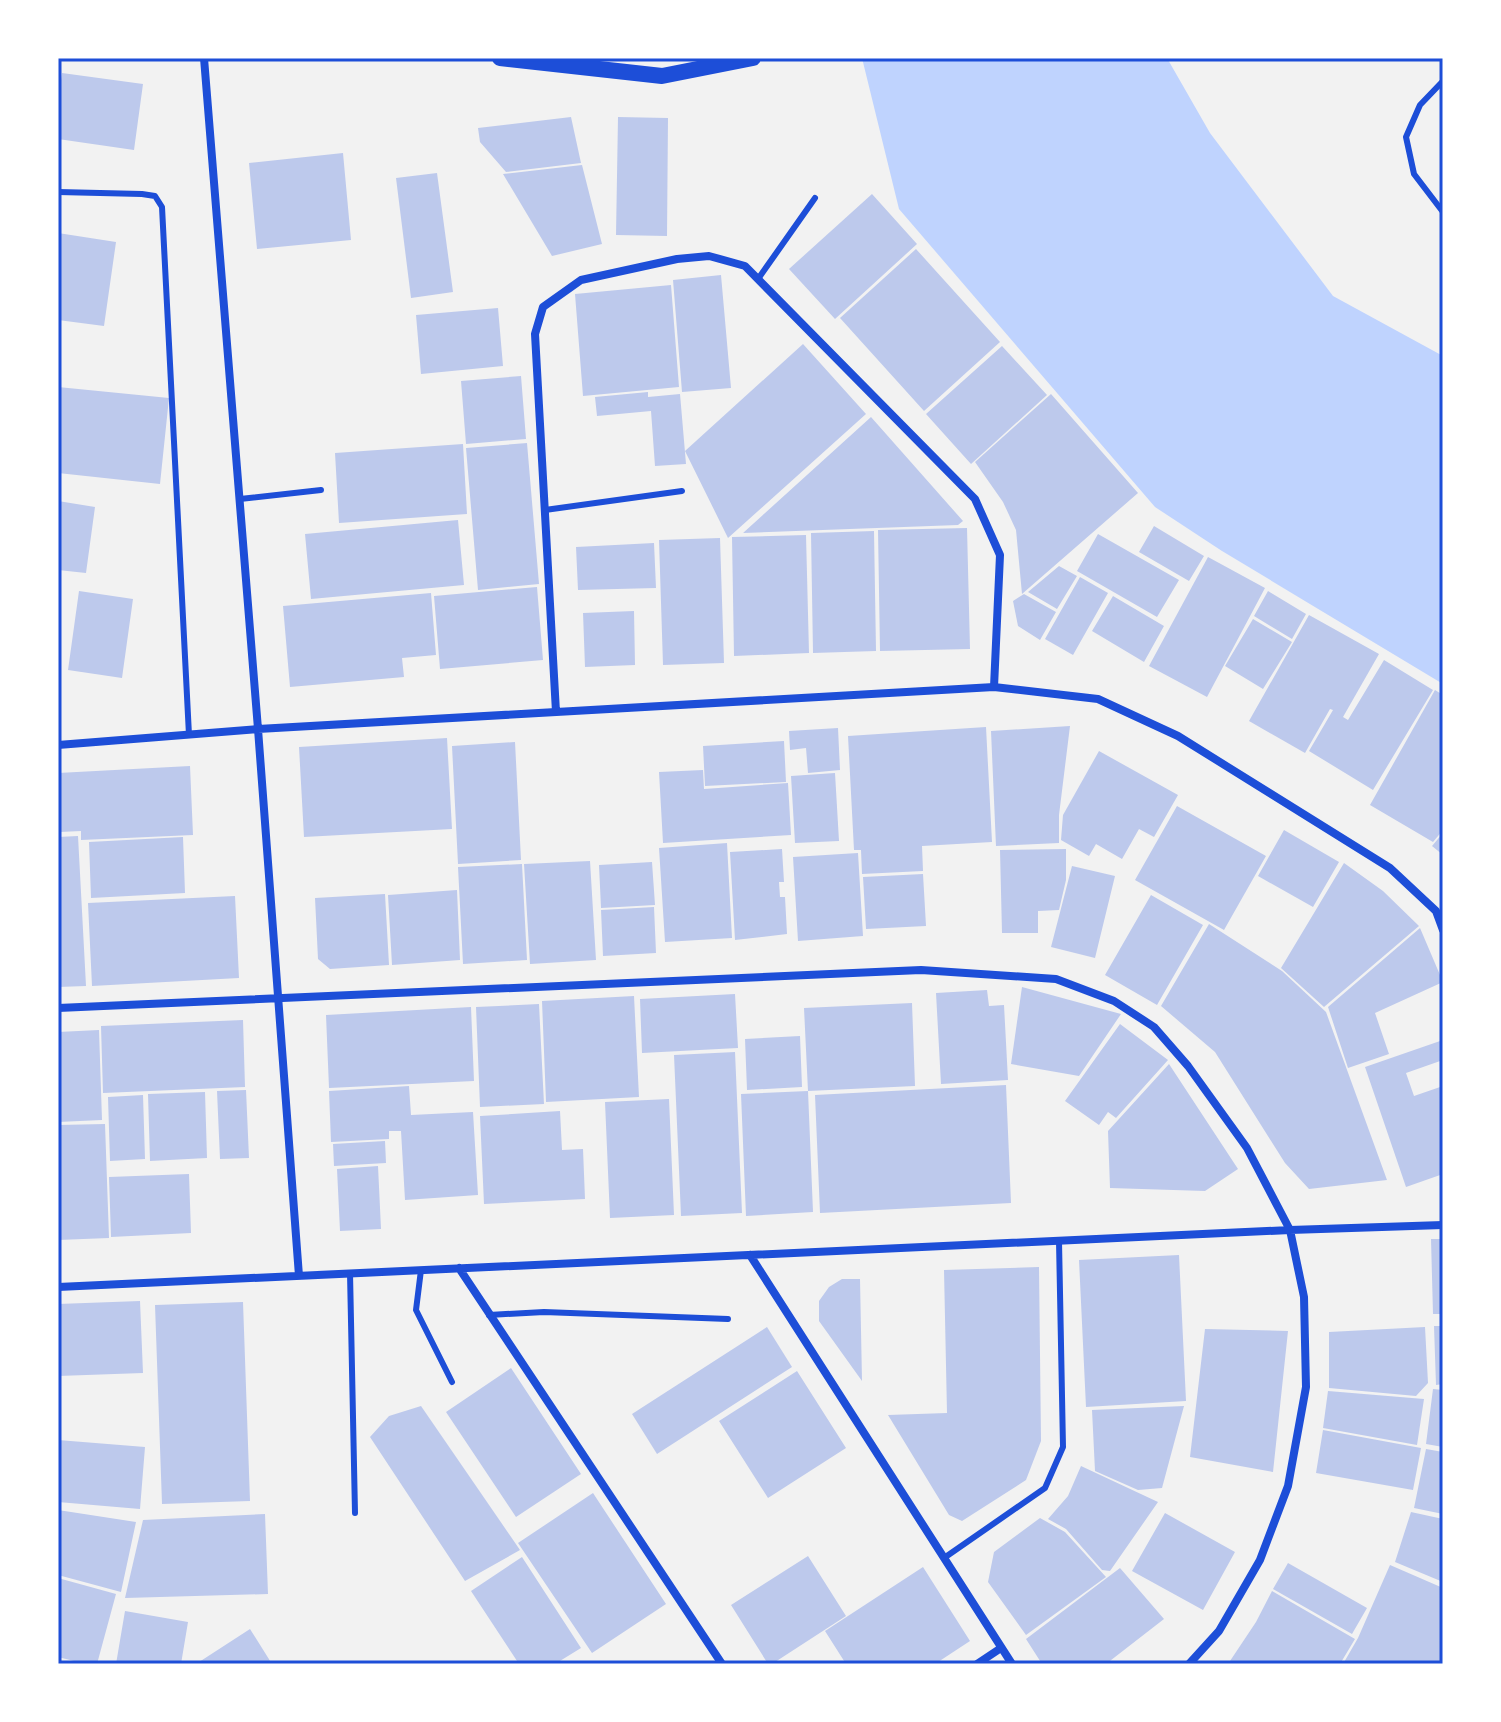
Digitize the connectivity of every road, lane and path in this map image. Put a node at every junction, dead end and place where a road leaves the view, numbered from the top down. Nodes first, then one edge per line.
1 (204, 58) edge
2 (500, 58) edge
3 (753, 58) edge
4 (1443, 81) edge
5 (58, 192) edge
6 (815, 198) dead end
7 (1443, 212) edge
8 (758, 279) junction
9 (321, 490) dead end
10 (682, 491) dead end
11 (240, 499) junction
12 (545, 510) junction
13 (994, 687) junction
14 (556, 712) junction
15 (258, 729) junction
16 (189, 735) junction
17 (58, 745) edge
18 (1443, 930) edge
19 (279, 999) junction
20 (58, 1008) edge
21 (1443, 1225) edge
22 (1290, 1230) junction
23 (1059, 1241) junction
24 (750, 1255) junction
25 (459, 1268) junction
26 (421, 1270) junction
27 (350, 1273) junction
28 (299, 1276) junction
29 (58, 1287) edge
30 (489, 1315) junction
31 (728, 1319) dead end
32 (452, 1382) dead end
33 (355, 1513) dead end
34 (944, 1558) junction
35 (1001, 1648) junction
36 (722, 1664) edge
37 (977, 1664) edge
38 (1012, 1664) edge
39 (1189, 1664) edge

1 - 11 street
2 - 3 main road
4 - 7 lane
5 - 16 lane
6 - 8 lane
8 - 12 street
8 - 13 street
9 - 11 lane
10 - 12 lane
11 - 15 street
12 - 14 street
13 - 14 street
13 - 18 street
14 - 15 street
15 - 16 street
15 - 19 street
16 - 17 street
19 - 20 street
19 - 22 street
19 - 28 street
21 - 22 street
22 - 23 street
22 - 39 street
23 - 24 street
23 - 34 lane
24 - 25 street
24 - 34 street
25 - 26 street
25 - 30 street
26 - 27 street
26 - 32 lane
27 - 28 street
27 - 33 lane
28 - 29 street
30 - 31 lane
30 - 36 street
34 - 35 street
35 - 37 street
35 - 38 street

